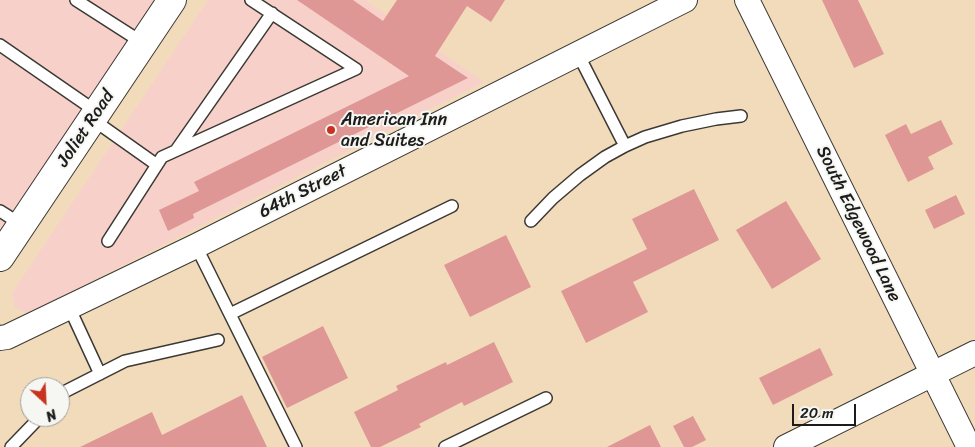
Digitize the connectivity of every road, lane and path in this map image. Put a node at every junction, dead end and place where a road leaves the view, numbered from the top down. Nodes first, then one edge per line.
1 (76, 0) edge
2 (172, 0) edge
3 (251, 0) edge
4 (685, 0) edge
5 (747, 0) edge
6 (272, 13) junction
7 (143, 43) junction
8 (0, 45) edge
9 (578, 54) junction
10 (95, 116) junction
11 (741, 116) dead end
12 (625, 146) junction
13 (176, 151) junction
14 (157, 165) junction
15 (452, 206) dead end
16 (11, 218) edge
17 (531, 221) dead end
18 (108, 241) dead end
19 (196, 246) junction
20 (0, 257) edge
21 (69, 306) junction
22 (230, 314) junction
23 (0, 338) edge
24 (218, 340) dead end
25 (975, 353) edge
26 (100, 374) junction
27 (932, 374) junction
28 (70, 389) edge
29 (546, 398) dead end
30 (30, 427) edge
31 (11, 447) edge
32 (296, 447) edge
33 (445, 447) edge
34 (786, 447) edge
35 (969, 447) edge

1 - 7 lane
2 - 7 main road, Joliet Road
3 - 6 lane
4 - 9 street, 64th Street
5 - 27 street, South Edgewood Lane
6 - 13 lane
6 - 13 lane
7 - 10 main road, Joliet Road
8 - 10 lane
9 - 12 lane
9 - 19 street, 64th Street
10 - 14 lane
10 - 16 main road, Joliet Road
11 - 12 lane
12 - 17 lane
13 - 14 lane
14 - 18 lane
15 - 22 lane
16 - 20 main road, Joliet Road
19 - 21 street, 64th Street
19 - 22 lane
21 - 23 street, 64th Street
21 - 26 lane
22 - 32 lane
24 - 26 lane
25 - 27 street
26 - 28 lane
27 - 34 street
27 - 35 street, South Edgewood Lane
29 - 33 lane
30 - 31 lane

